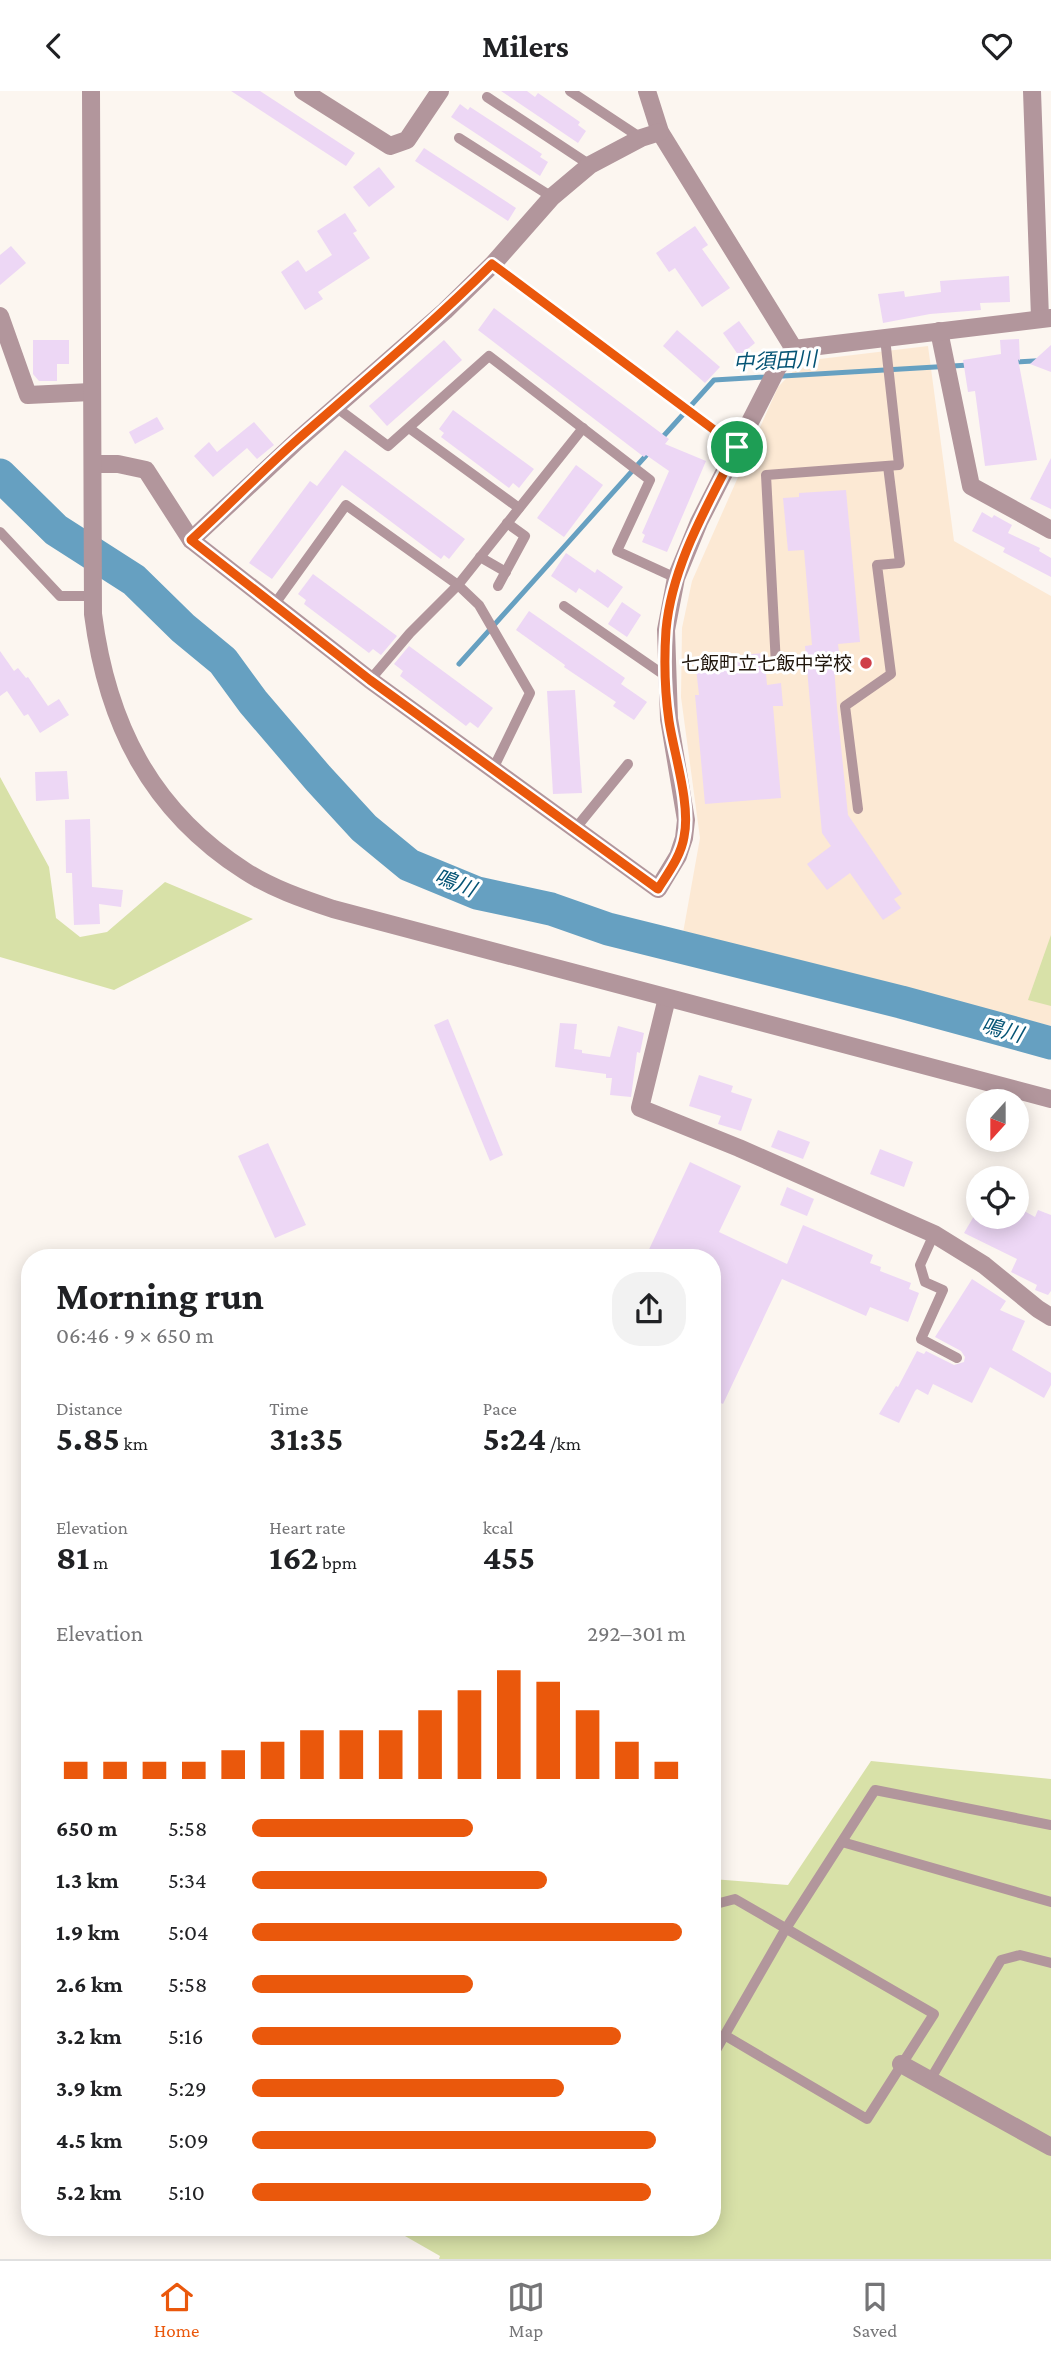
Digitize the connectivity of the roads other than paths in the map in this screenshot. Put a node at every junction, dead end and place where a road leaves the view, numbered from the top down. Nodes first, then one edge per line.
1 (91, 91) edge
2 (303, 91) edge
3 (440, 91) edge
4 (570, 91) edge
5 (647, 91) edge
6 (1032, 91) edge
7 (487, 97) dead end
8 (660, 132) junction
9 (459, 138) dead end
10 (641, 138) junction
11 (590, 165) junction
12 (552, 197) junction
13 (492, 264) junction
14 (0, 316) edge
15 (1045, 318) edge
16 (939, 331) junction
17 (885, 338) junction
18 (794, 349) junction
19 (91, 392) junction
20 (337, 408) junction
21 (409, 428) junction
22 (583, 428) junction
23 (737, 447) junction
24 (93, 464) junction
25 (888, 466) junction
26 (519, 509) junction
27 (507, 523) junction
28 (1051, 530) edge
29 (0, 532) edge
30 (191, 540) junction
31 (480, 557) junction
32 (506, 572) junction
33 (676, 578) junction
34 (458, 585) junction
35 (498, 586) dead end
36 (93, 590) junction
37 (274, 605) junction
38 (564, 605) dead end
39 (776, 665) dead end
40 (667, 677) junction
41 (370, 680) junction
42 (628, 764) dead end
43 (493, 769) junction
44 (858, 809) dead end
45 (575, 829) junction
46 (667, 998) junction
47 (1051, 1099) edge
48 (934, 1234) junction
49 (1051, 1317) edge
50 (957, 1358) dead end
51 (1051, 1825) edge
52 (842, 1842) junction
53 (1051, 1902) edge
54 (721, 1903) edge
55 (785, 1930) junction
56 (1051, 1962) edge
57 (726, 2035) junction
58 (721, 2043) edge
59 (901, 2064) junction
60 (930, 2080) junction
61 (1051, 2147) edge

1 - 19 street
2 - 3 street
4 - 10 lane
5 - 8 street
6 - 15 street
7 - 11 lane
8 - 10 street
8 - 18 street
9 - 12 lane
10 - 11 street
11 - 12 street
12 - 13 street
13 - 20 street
13 - 23 lane
14 - 19 street
15 - 16 street
16 - 17 street
16 - 28 street
17 - 18 street
17 - 25 lane
18 - 23 street
19 - 24 street
20 - 21 lane
20 - 30 street
21 - 22 lane
21 - 26 lane
22 - 26 lane
22 - 33 lane
23 - 33 street
24 - 30 street
24 - 36 street
25 - 39 lane
25 - 44 lane
26 - 27 lane
27 - 31 lane
27 - 32 lane
29 - 36 lane
30 - 37 street
31 - 32 lane
31 - 34 lane
32 - 35 lane
33 - 40 street
34 - 37 lane
34 - 41 lane
34 - 43 lane
36 - 46 street
37 - 41 street
38 - 40 lane
40 - 45 street
41 - 43 street
42 - 45 lane
43 - 45 street
46 - 47 street
46 - 48 street
48 - 49 street
48 - 50 lane
51 - 52 lane
52 - 53 lane
52 - 55 lane
54 - 55 lane
55 - 57 lane
55 - 59 lane
56 - 60 lane
57 - 58 lane
57 - 59 lane
59 - 60 street
60 - 61 street

